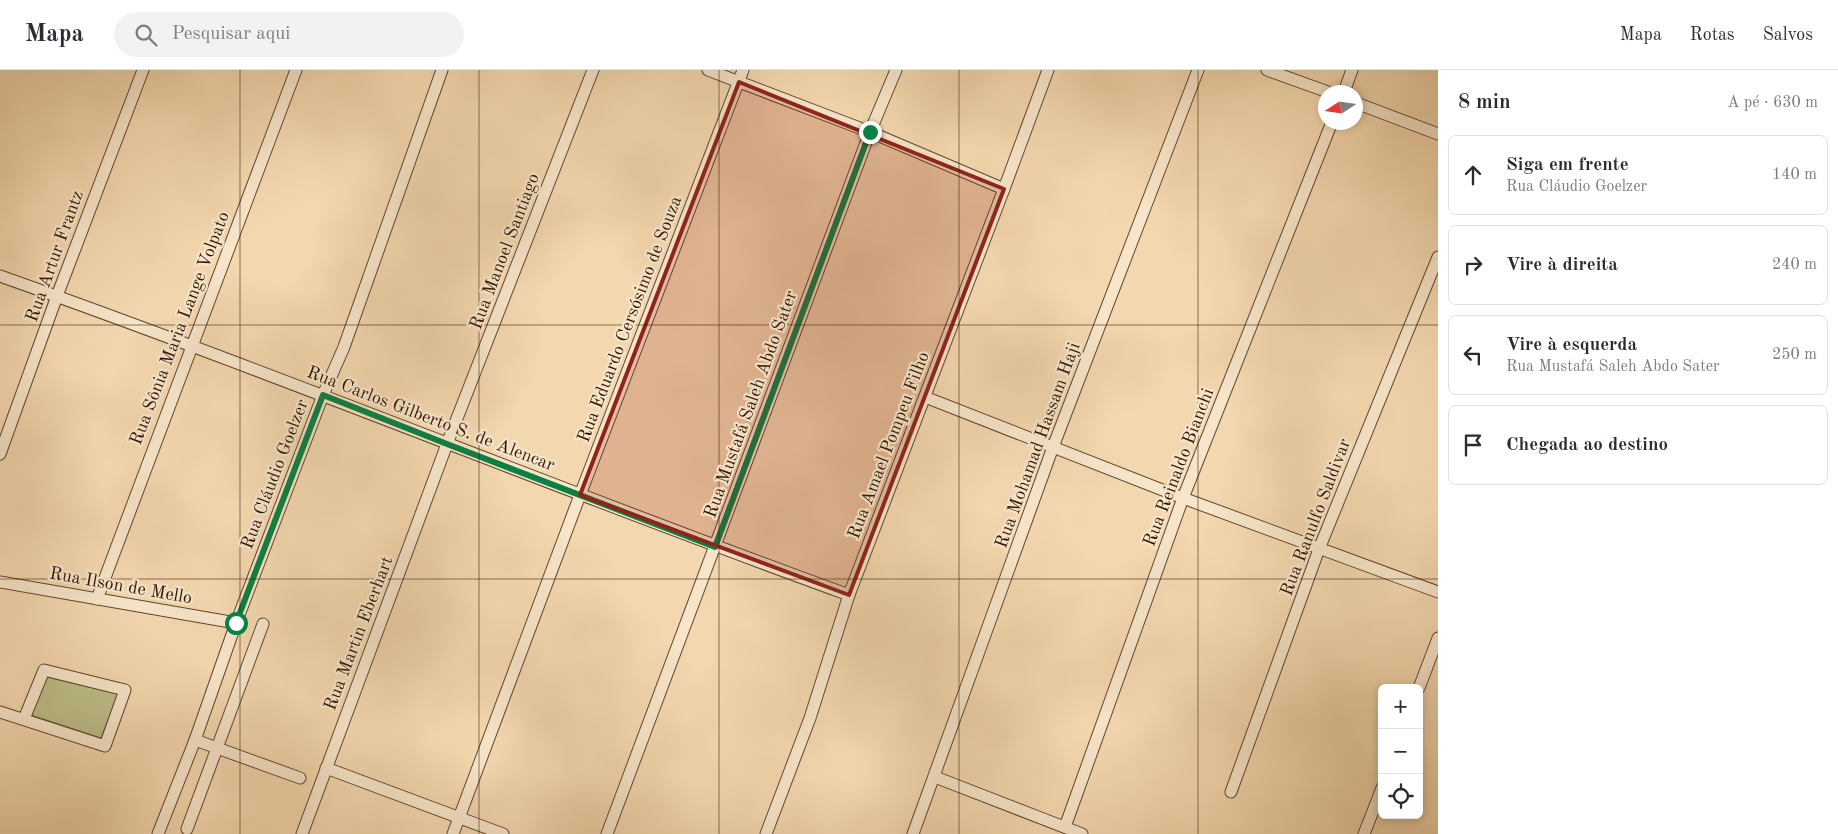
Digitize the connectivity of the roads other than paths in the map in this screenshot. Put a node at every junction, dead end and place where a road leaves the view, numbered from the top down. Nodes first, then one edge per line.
1 (143, 70) edge
2 (296, 70) edge
3 (442, 70) edge
4 (593, 70) edge
5 (708, 70) edge
6 (744, 70) edge
7 (896, 70) edge
8 (1048, 70) edge
9 (1198, 70) edge
10 (1267, 70) edge
11 (1352, 70) edge
12 (739, 82) junction
13 (1347, 85) edge
14 (1318, 88) edge
15 (1363, 106) edge
16 (1329, 130) edge
17 (870, 132) junction
18 (1438, 134) edge
19 (1004, 189) junction
20 (1438, 257) edge
21 (0, 276) edge
22 (57, 296) junction
23 (191, 344) junction
24 (323, 395) junction
25 (925, 397) junction
26 (447, 444) junction
27 (1054, 447) junction
28 (0, 454) edge
29 (580, 495) junction
30 (1183, 498) junction
31 (715, 547) junction
32 (1319, 549) junction
33 (0, 582) edge
34 (1438, 592) edge
35 (849, 595) junction
36 (97, 599) junction
37 (236, 623) junction
38 (263, 624) dead end
39 (1438, 638) edge
40 (1421, 684) edge
41 (0, 712) edge
42 (24, 719) junction
43 (195, 740) junction
44 (217, 748) junction
45 (326, 768) junction
46 (934, 777) junction
47 (300, 778) dead end
48 (1231, 792) dead end
49 (1378, 798) edge
50 (459, 818) junction
51 (1065, 827) junction
52 (187, 829) dead end
53 (158, 834) edge
54 (302, 834) edge
55 (453, 834) edge
56 (502, 834) edge
57 (607, 834) edge
58 (766, 834) edge
59 (912, 834) edge
60 (1082, 834) edge
61 (1364, 834) edge

1 - 22 street, Rua Artur Frantz
2 - 23 street, Rua Sônia Maria Lange Volpato
3 - 24 street, Rua Cláudio Goelzer
4 - 26 street, Rua Manoel Santiago
5 - 12 street
6 - 12 street, Rua Eduardo Cersósimo de Souza
7 - 17 street, Rua Mustafá Saleh Abdo Sater
8 - 19 street, Rua Amael Pompeu Filho
9 - 27 street, Rua Mohamad Hassam Haji
10 - 14 street
11 - 13 street
12 - 17 street
12 - 29 street, Rua Eduardo Cersósimo de Souza
15 - 18 street
16 - 30 street, Rua Reinaldo Bianchi
17 - 19 street
17 - 31 street, Rua Mustafá Saleh Abdo Sater
19 - 25 street, Rua Amael Pompeu Filho
20 - 32 street, Rua Ranulfo Saldivar
21 - 22 street, Rua Carlos Gilberto S. de Alencar
22 - 23 street, Rua Carlos Gilberto S. de Alencar
22 - 28 street, Rua Artur Frantz
23 - 24 street, Rua Carlos Gilberto S. de Alencar
23 - 36 street, Rua Sônia Maria Lange Volpato
24 - 26 street, Rua Carlos Gilberto S. de Alencar
24 - 37 street, Rua Cláudio Goelzer
25 - 27 street
25 - 35 street, Rua Amael Pompeu Filho
26 - 29 street, Rua Carlos Gilberto S. de Alencar
26 - 45 street, Rua Martin Eberhart
27 - 30 street
27 - 46 street, Rua Mohamad Hassam Haji
29 - 31 street, Rua Carlos Gilberto S. de Alencar
29 - 50 street, Rua Eduardo Cersósimo de Souza
30 - 32 street
30 - 51 street, Rua Reinaldo Bianchi
31 - 35 street, Rua Carlos Gilberto S. de Alencar
31 - 57 street, Rua Mustafá Saleh Abdo Sater
32 - 34 street
32 - 48 street, Rua Ranulfo Saldivar
33 - 36 street, Rua Ilson de Mello
35 - 58 street, Rua Amael Pompeu Filho
36 - 37 street, Rua Ilson de Mello
37 - 43 street, Rua Cláudio Goelzer
38 - 44 street
39 - 40 street
41 - 42 street
42 - 42 street
43 - 44 street
43 - 53 street, Rua Cláudio Goelzer
44 - 47 street
44 - 52 street
45 - 50 street
45 - 54 street, Rua Martin Eberhart
46 - 51 street
46 - 59 street, Rua Mohamad Hassam Haji
49 - 61 street
50 - 55 street, Rua Eduardo Cersósimo de Souza
50 - 56 street
51 - 60 street

